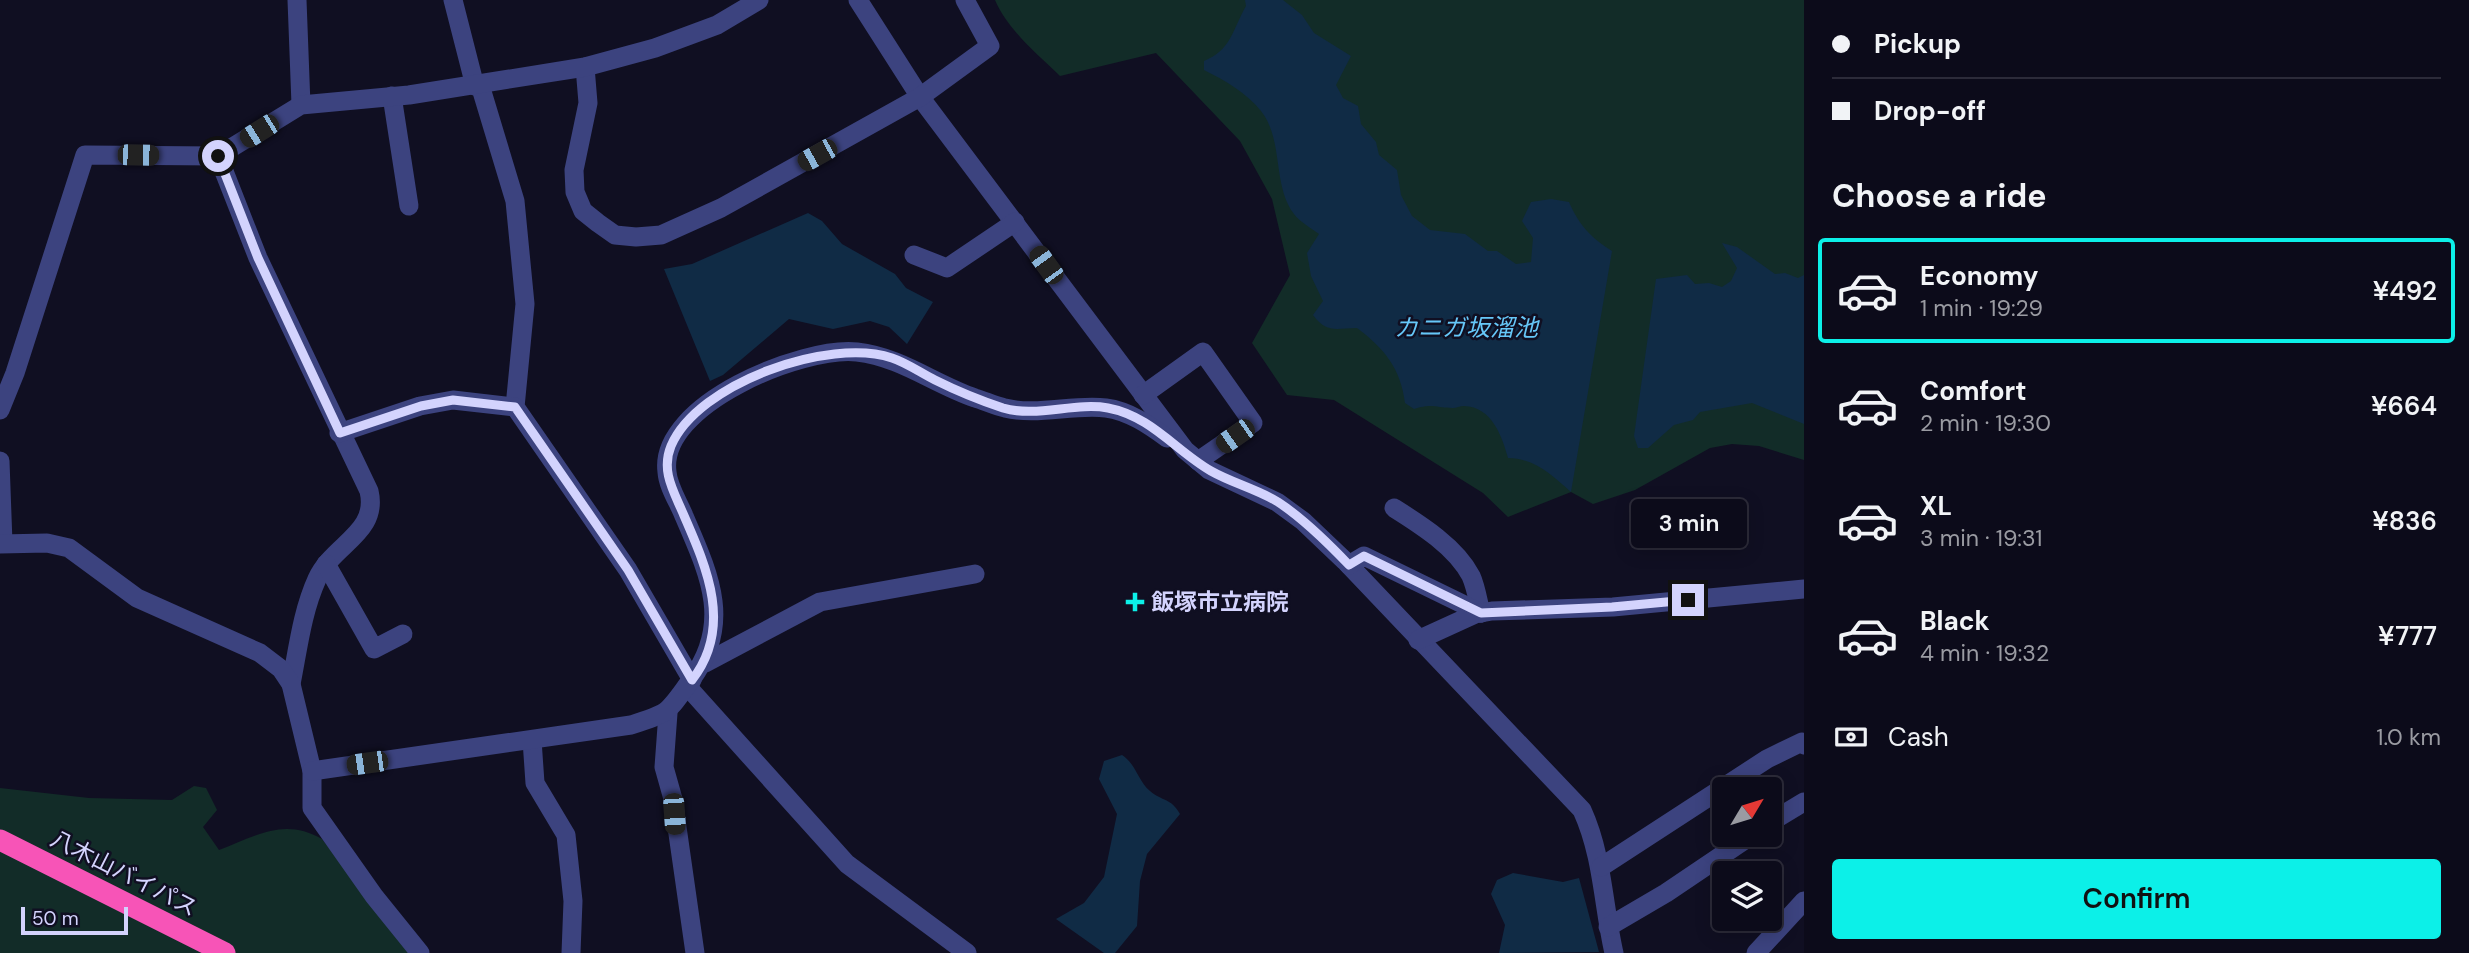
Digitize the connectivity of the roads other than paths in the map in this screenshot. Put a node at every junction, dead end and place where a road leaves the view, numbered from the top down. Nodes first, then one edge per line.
1 (297, 0) edge
2 (453, 0) edge
3 (759, 0) edge
4 (858, 0) edge
5 (965, 0) edge
6 (585, 67) junction
7 (478, 85) junction
8 (392, 96) junction
9 (920, 97) junction
10 (300, 105) junction
11 (218, 156) junction
12 (409, 206) dead end
13 (1015, 222) junction
14 (914, 255) dead end
15 (1143, 395) junction
16 (515, 407) junction
17 (0, 410) edge
18 (340, 433) junction
19 (1192, 456) junction
20 (0, 461) edge
21 (1394, 508) dead end
22 (1, 544) edge
23 (326, 564) junction
24 (1349, 565) junction
25 (975, 575) dead end
26 (1804, 589) edge
27 (1481, 613) junction
28 (403, 634) dead end
29 (1418, 640) junction
30 (705, 663) junction
31 (690, 683) junction
32 (291, 684) junction
33 (668, 713) junction
34 (532, 740) junction
35 (1804, 745) edge
36 (312, 771) junction
37 (1804, 802) edge
38 (1782, 815) edge
39 (0, 841) edge
40 (1734, 847) edge
41 (1601, 867) junction
42 (1804, 901) edge
43 (1608, 927) junction
44 (225, 953) edge
45 (420, 953) edge
46 (571, 953) edge
47 (695, 953) edge
48 (967, 953) edge
49 (1614, 953) edge
50 (1756, 953) edge

1 - 10 street
2 - 7 street
3 - 6 street
4 - 9 street
5 - 9 street
6 - 7 street
6 - 9 street
7 - 8 street
7 - 16 street
8 - 10 street
8 - 12 street
9 - 13 street
10 - 11 street
11 - 17 street
11 - 18 street
13 - 14 street
13 - 15 street
15 - 19 street
15 - 19 street
16 - 18 street
16 - 31 street
18 - 23 street
19 - 24 street
19 - 30 street
20 - 22 street
21 - 27 street
22 - 32 street
23 - 28 street
23 - 32 street
24 - 27 street
24 - 29 street
25 - 30 street
26 - 27 street
27 - 29 street
29 - 41 street
30 - 31 street
31 - 33 street
31 - 48 street
32 - 36 street
33 - 34 street
33 - 47 street
34 - 36 street
34 - 46 street
35 - 41 street
36 - 45 street
37 - 38 street
39 - 44 highway, 八木山バイパス
40 - 43 street
41 - 43 street
42 - 50 street
43 - 49 street

